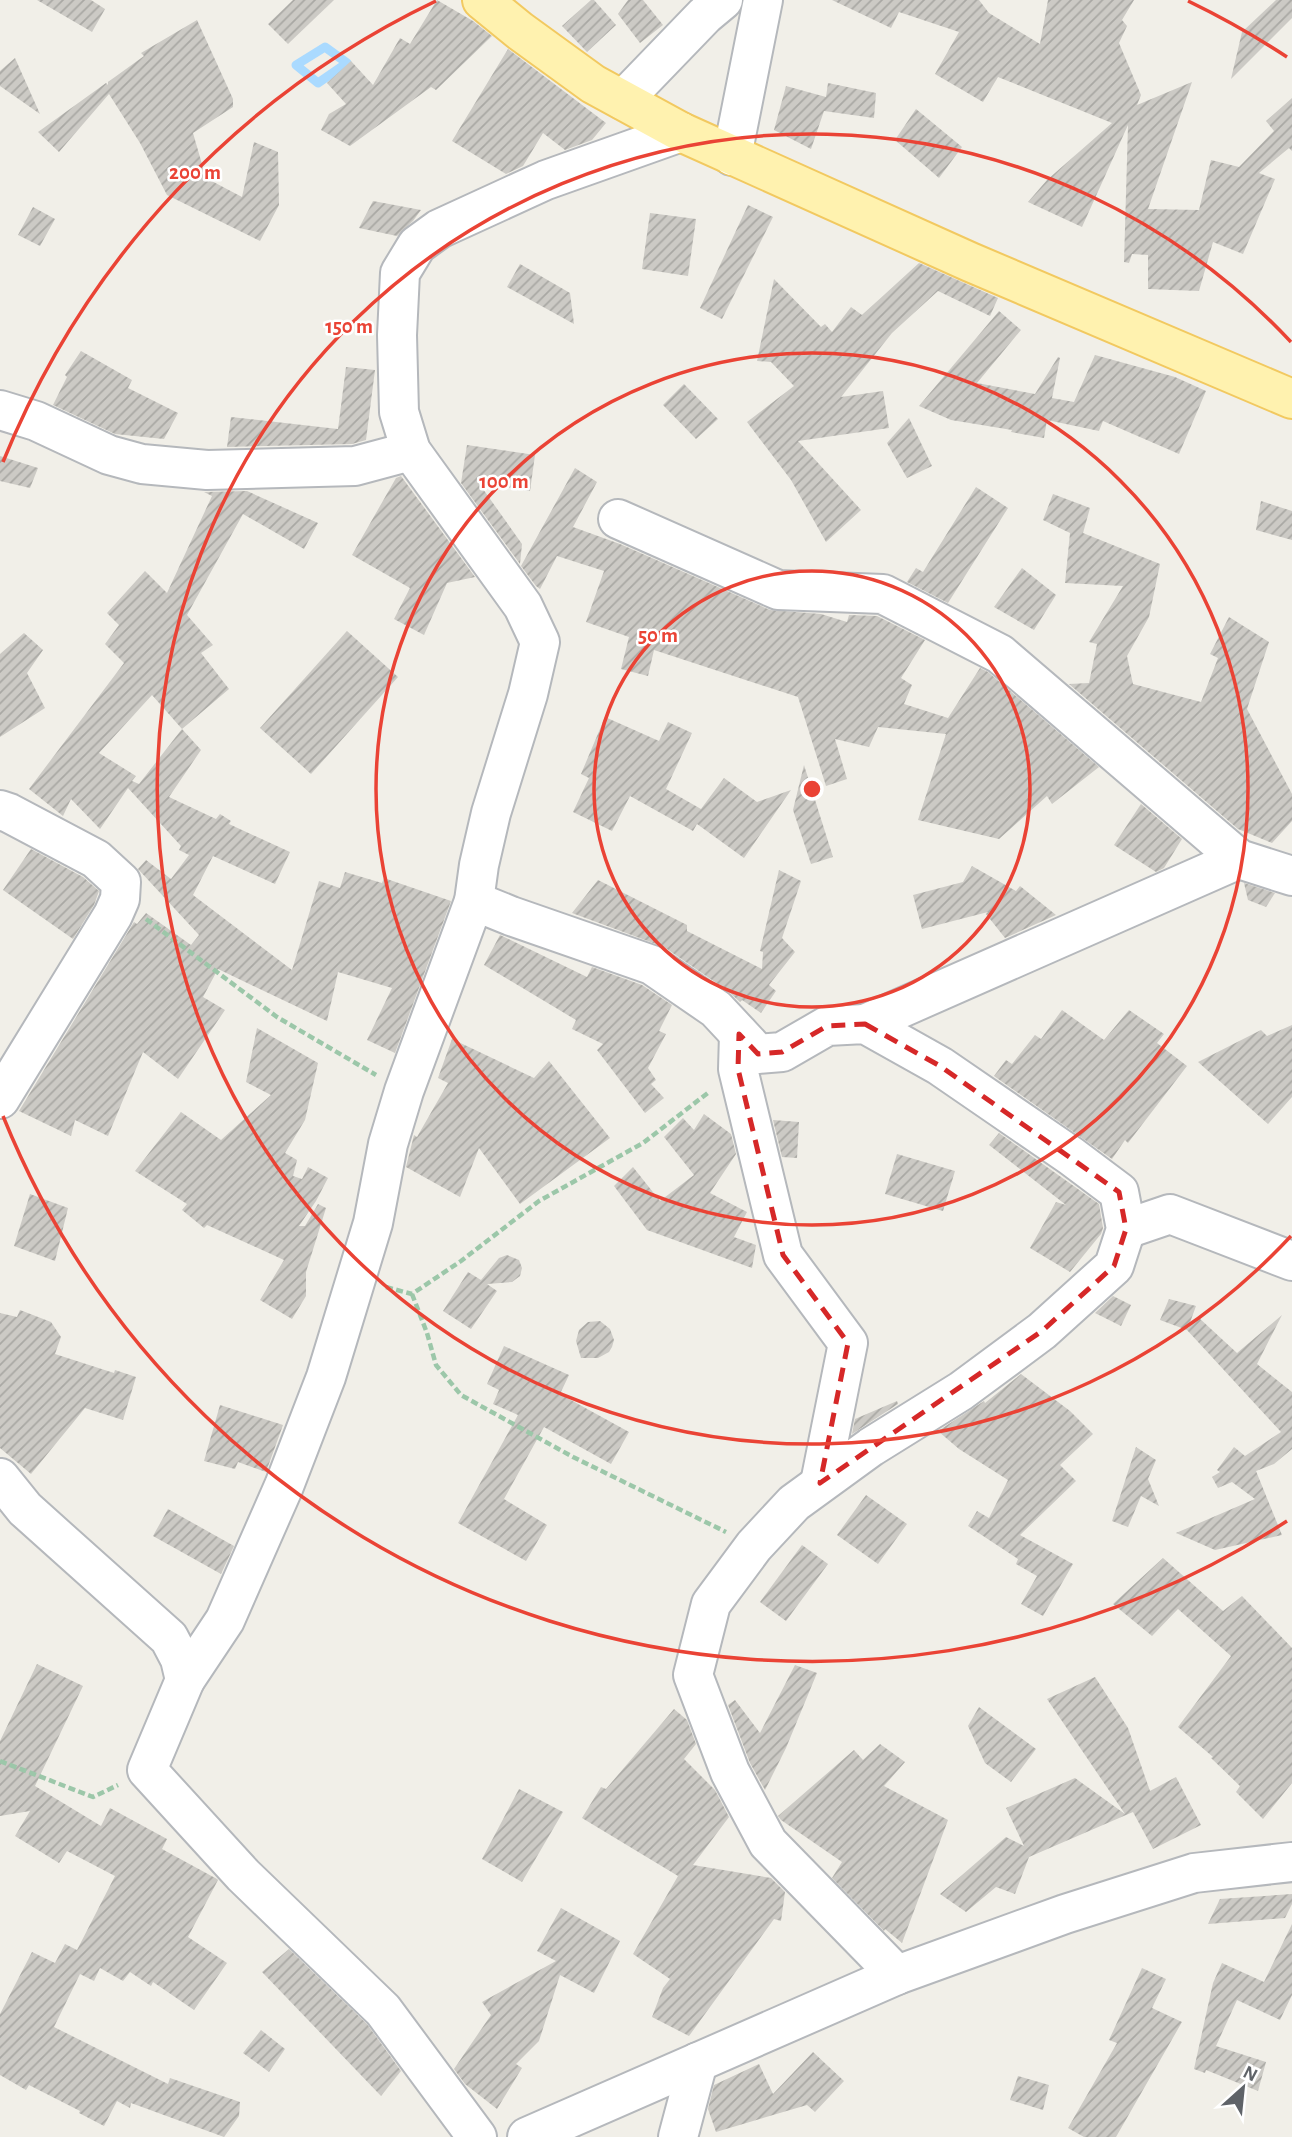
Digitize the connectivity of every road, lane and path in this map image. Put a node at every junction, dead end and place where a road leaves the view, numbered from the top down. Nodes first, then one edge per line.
1 (482, 0) edge
2 (723, 0) edge
3 (763, 0) edge
4 (623, 100) junction
5 (681, 132) junction
6 (733, 156) junction
7 (1292, 398) edge
8 (0, 410) edge
9 (411, 451) junction
10 (618, 519) dead end
11 (0, 810) edge
12 (1239, 859) junction
13 (1292, 876) edge
14 (120, 899) junction
15 (474, 901) junction
16 (865, 1024) junction
17 (739, 1052) junction
18 (404, 1091) junction
19 (0, 1099) edge
20 (1126, 1229) junction
21 (1292, 1261) edge
22 (355, 1279) junction
23 (412, 1294) junction
24 (0, 1478) edge
25 (820, 1483) junction
26 (754, 1546) junction
27 (185, 1680) junction
28 (0, 1760) edge
29 (147, 1770) junction
30 (1292, 1863) edge
31 (897, 1975) junction
32 (698, 2062) junction
33 (477, 2137) edge
34 (527, 2137) edge
35 (678, 2137) edge

1 - 4 main road
2 - 4 street
3 - 6 street
4 - 5 main road
5 - 6 main road
5 - 9 street
6 - 7 main road
8 - 9 street
9 - 15 street
10 - 12 street
11 - 14 street
12 - 13 street
12 - 16 street
14 - 18 path
14 - 19 street
15 - 17 street
15 - 18 street
16 - 17 street
16 - 20 street
17 - 23 path
17 - 25 street
18 - 22 street
20 - 21 street
20 - 25 street
22 - 23 path
22 - 27 street
23 - 26 path
24 - 27 street
25 - 26 street
26 - 31 street
27 - 29 street
28 - 29 path
29 - 33 street
30 - 31 street
31 - 32 street
32 - 34 street
32 - 35 street

